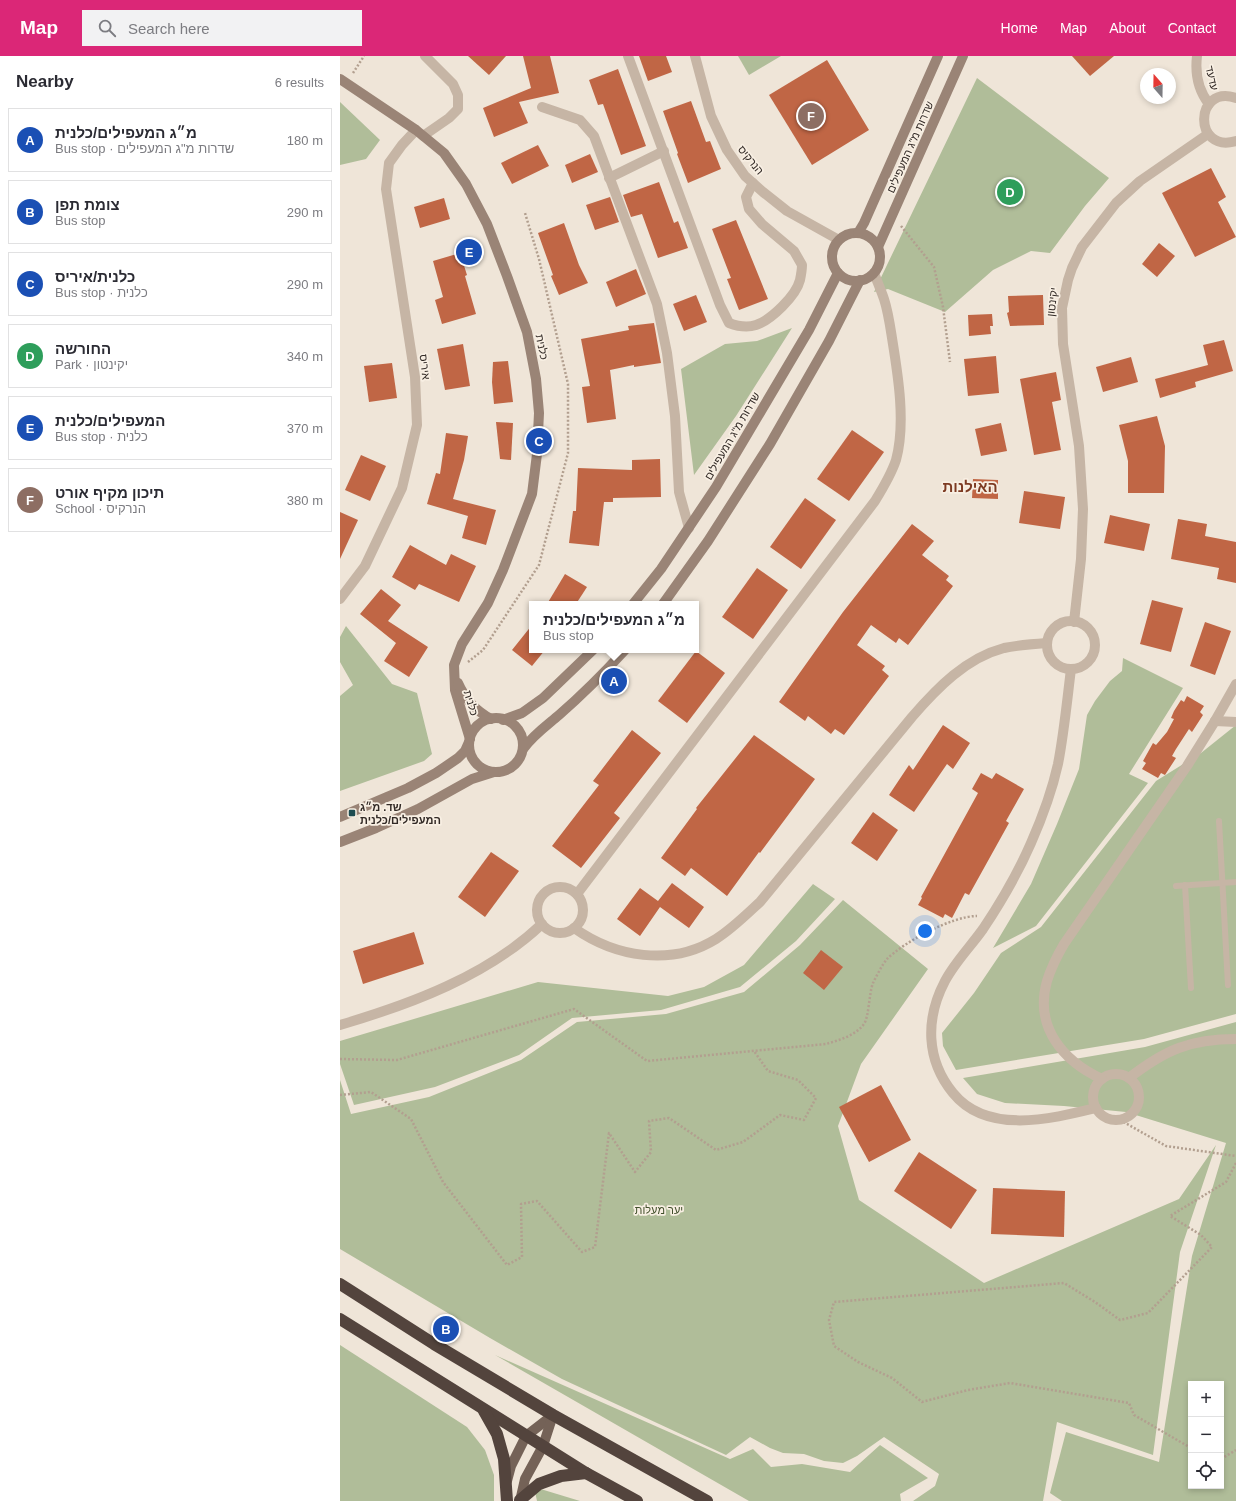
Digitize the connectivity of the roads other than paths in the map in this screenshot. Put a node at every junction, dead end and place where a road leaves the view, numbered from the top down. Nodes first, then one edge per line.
1 (425, 56) edge
2 (628, 56) edge
3 (695, 56) edge
4 (938, 56) edge
5 (963, 56) edge
6 (1197, 56) edge
7 (343, 82) edge
8 (1236, 98) edge
9 (1209, 104) junction
10 (542, 107) dead end
11 (419, 133) junction
12 (1208, 134) junction
13 (1236, 141) edge
14 (664, 151) junction
15 (609, 178) junction
16 (753, 183) junction
17 (858, 233) junction
18 (839, 240) junction
19 (878, 247) junction
20 (838, 272) junction
21 (874, 273) junction
22 (860, 280) junction
23 (689, 528) junction
24 (340, 599) edge
25 (635, 601) edge
26 (665, 601) edge
27 (1074, 622) junction
28 (1047, 643) junction
29 (590, 653) edge
30 (622, 653) edge
31 (1071, 670) junction
32 (454, 674) junction
33 (1236, 684) edge
34 (491, 719) junction
35 (504, 720) junction
36 (1215, 721) junction
37 (1236, 722) edge
38 (470, 741) junction
39 (523, 748) junction
40 (494, 772) junction
41 (340, 817) edge
42 (1219, 821) dead end
43 (340, 842) edge
44 (1236, 882) edge
45 (1222, 883) junction
46 (1185, 885) junction
47 (1176, 886) dead end
48 (576, 894) junction
49 (542, 924) junction
50 (574, 928) junction
51 (1228, 985) dead end
52 (1191, 988) dead end
53 (340, 1025) edge
54 (1236, 1039) edge
55 (1129, 1078) junction
56 (1102, 1079) junction
57 (1096, 1108) junction
58 (340, 1284) edge
59 (340, 1319) edge
60 (482, 1409) junction
61 (553, 1415) junction
62 (526, 1436) junction
63 (543, 1446) junction
64 (586, 1473) junction
65 (507, 1501) edge
66 (520, 1501) edge
67 (637, 1501) edge
68 (707, 1501) edge

1 - 11 street, איריס
2 - 14 street
3 - 16 street, הנרקיס
4 - 17 main road, שדרות מ"ג המעפילים
5 - 19 main road, שדרות מ"ג המעפילים
6 - 9 street, עדעד
7 - 11 main road, כלנית
8 - 9 street
9 - 12 street
10 - 15 street
11 - 24 street, איריס
11 - 32 main road, כלנית
12 - 13 street
12 - 27 street, יקינטון
14 - 15 street
14 - 16 street
15 - 23 street
16 - 18 street, הנרקיס
17 - 18 main road
17 - 19 main road
18 - 20 main road
19 - 21 main road
20 - 22 main road
20 - 23 main road, שדרות מ"ג המעפילים
21 - 22 main road
21 - 48 street
22 - 26 main road
23 - 25 main road, שדרות מ"ג המעפילים
27 - 28 street
27 - 31 street
28 - 31 street
28 - 50 street
29 - 35 main road
30 - 39 main road
31 - 57 street
32 - 34 main road, כלנית
32 - 38 main road, כלנית
33 - 36 street
34 - 35 main road
34 - 38 main road
35 - 39 main road
36 - 37 street
36 - 56 street
38 - 40 main road
38 - 41 main road
39 - 40 main road
40 - 43 main road
42 - 45 lane
44 - 45 lane
45 - 46 lane
45 - 51 lane
46 - 47 lane
46 - 52 lane
48 - 49 street
48 - 50 street
49 - 50 street
49 - 53 street
54 - 55 street
55 - 56 street
55 - 57 street
56 - 57 street
58 - 61 highway
59 - 60 highway
60 - 62 highway
60 - 65 highway
61 - 62 main road
61 - 63 main road
61 - 68 highway
62 - 63 highway
62 - 65 main road
63 - 64 highway
63 - 66 main road
64 - 66 highway
64 - 67 highway

